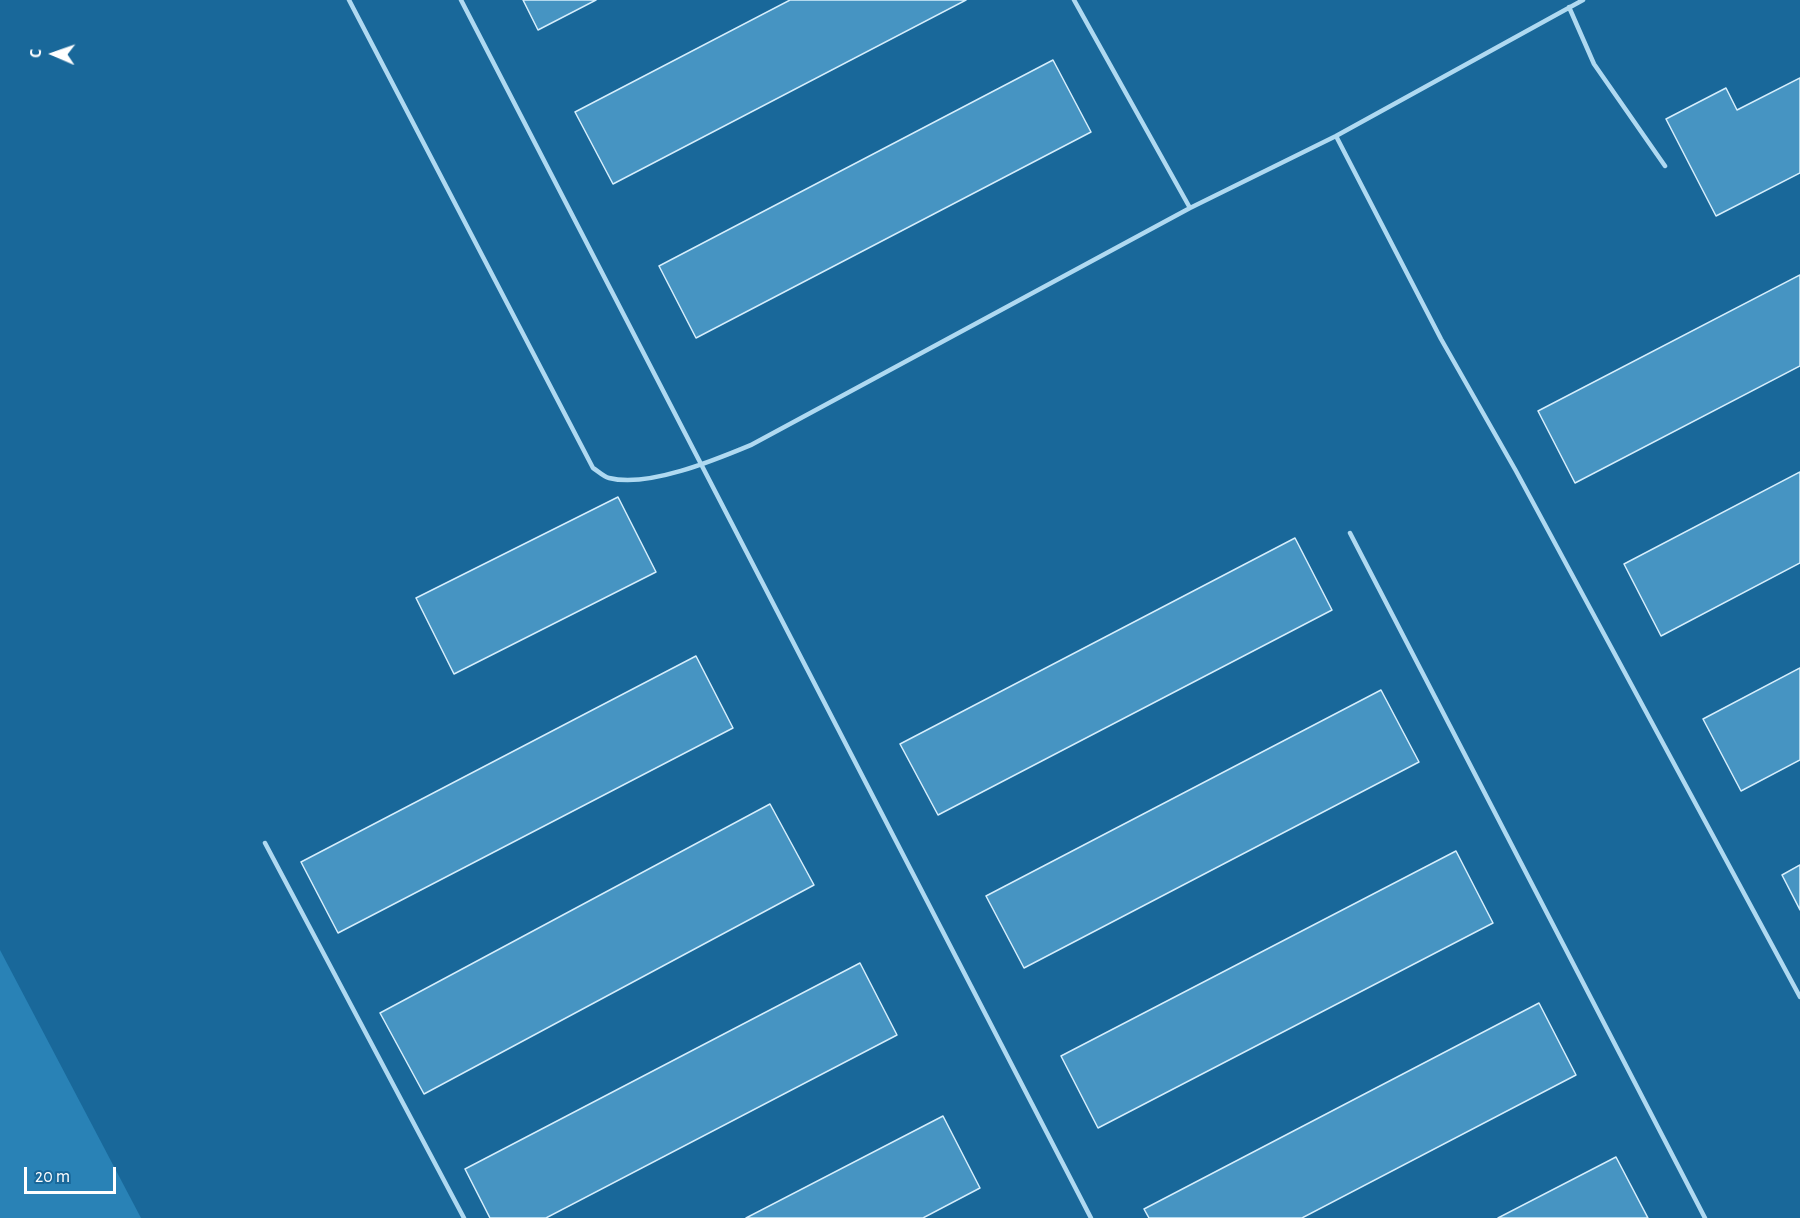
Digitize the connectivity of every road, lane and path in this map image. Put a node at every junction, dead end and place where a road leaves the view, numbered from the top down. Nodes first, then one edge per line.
1 (349, 0) edge
2 (461, 0) edge
3 (1074, 0) edge
4 (1583, 0) edge
5 (1569, 7) junction
6 (1336, 136) junction
7 (1665, 166) dead end
8 (1190, 208) junction
9 (701, 466) junction
10 (1350, 533) dead end
11 (265, 843) dead end
12 (1800, 997) edge
13 (464, 1218) edge
14 (1091, 1218) edge
15 (1705, 1218) edge

1 - 9 lane
2 - 9 lane
3 - 8 lane
4 - 5 lane
5 - 6 lane
5 - 7 lane
6 - 8 lane
6 - 12 lane
8 - 9 lane
9 - 14 lane
10 - 15 lane
11 - 13 lane

